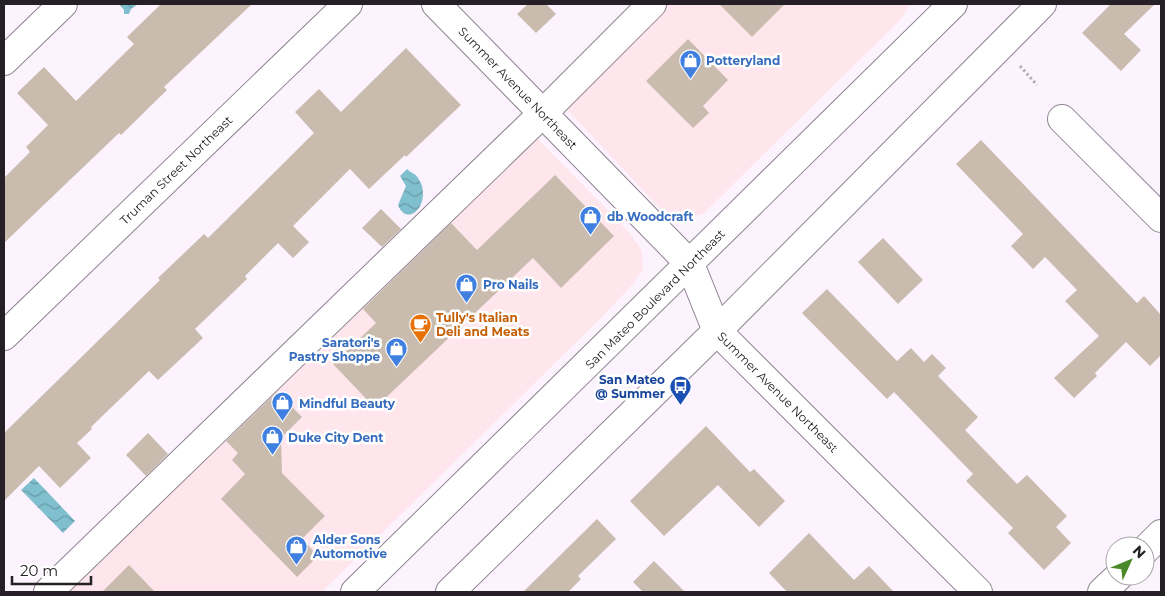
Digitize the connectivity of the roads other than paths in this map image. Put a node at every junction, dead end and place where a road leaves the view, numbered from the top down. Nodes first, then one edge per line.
1 (63, 4) edge
2 (348, 4) edge
3 (436, 4) edge
4 (652, 4) edge
5 (953, 4) edge
6 (1042, 4) edge
7 (4, 61) edge
8 (543, 113) junction
9 (1062, 119) dead end
10 (1161, 218) edge
11 (690, 264) junction
12 (717, 332) junction
13 (4, 336) edge
14 (48, 592) edge
15 (355, 592) edge
16 (450, 592) edge
17 (978, 592) edge

1 - 7 main road
2 - 13 main road, Truman Street Northeast
3 - 8 main road, Summer Avenue Northeast
4 - 8 main road
5 - 11 main road, San Mateo Boulevard Northeast
6 - 12 main road
8 - 11 main road, Summer Avenue Northeast
8 - 14 main road
9 - 10 main road
11 - 12 main road, Summer Avenue Northeast
11 - 15 main road, San Mateo Boulevard Northeast
12 - 16 main road
12 - 17 main road, Summer Avenue Northeast

